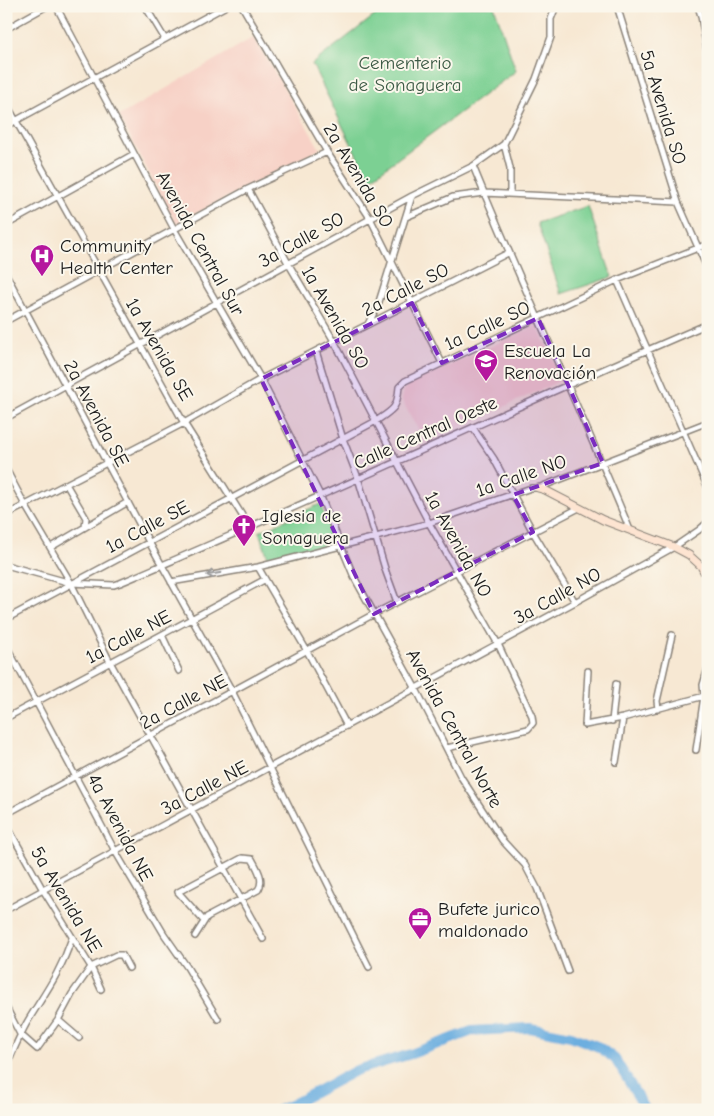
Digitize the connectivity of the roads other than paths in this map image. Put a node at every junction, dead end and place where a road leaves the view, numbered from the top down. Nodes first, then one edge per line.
1 (48, 6) edge
2 (56, 6) edge
3 (145, 6) edge
4 (226, 6) edge
5 (242, 6) edge
6 (556, 6) edge
7 (617, 6) edge
8 (698, 6) edge
9 (708, 15) edge
10 (701, 16) junction
11 (6, 29) edge
12 (165, 39) junction
13 (708, 56) edge
14 (93, 78) junction
15 (6, 104) edge
16 (15, 120) junction
17 (6, 126) edge
18 (504, 144) junction
19 (327, 152) junction
20 (134, 154) junction
21 (473, 166) junction
22 (248, 190) junction
23 (484, 193) junction
24 (510, 193) junction
25 (58, 196) junction
26 (412, 196) junction
27 (678, 202) junction
28 (406, 217) junction
29 (370, 218) junction
30 (6, 225) edge
31 (174, 229) junction
32 (708, 244) edge
33 (697, 247) junction
34 (508, 253) junction
35 (391, 258) junction
36 (288, 263) junction
37 (98, 270) junction
38 (708, 270) edge
39 (6, 274) edge
40 (617, 280) junction
41 (217, 303) junction
42 (412, 303) junction
43 (25, 311) junction
44 (538, 318) junction
45 (6, 321) edge
46 (708, 324) edge
47 (367, 325) junction
48 (334, 342) junction
49 (140, 345) junction
50 (647, 350) junction
51 (316, 352) junction
52 (442, 364) junction
53 (262, 379) junction
54 (568, 385) junction
55 (66, 387) junction
56 (6, 418) edge
57 (376, 421) junction
58 (708, 422) edge
59 (184, 423) junction
60 (473, 428) junction
61 (682, 431) junction
62 (343, 438) junction
63 (302, 460) junction
64 (396, 461) junction
65 (107, 463) junction
66 (603, 463) junction
67 (6, 469) edge
68 (358, 478) junction
69 (66, 484) junction
70 (538, 488) junction
71 (708, 488) edge
72 (513, 494) junction
73 (320, 495) junction
74 (230, 498) junction
75 (128, 502) junction
76 (25, 505) junction
77 (579, 508) junction
78 (6, 515) edge
79 (708, 522) edge
80 (429, 523) junction
81 (85, 527) junction
82 (250, 528) junction
83 (630, 531) junction
84 (533, 532) junction
85 (376, 537) junction
86 (149, 542) junction
87 (341, 546) junction
88 (51, 547) junction
89 (674, 547) junction
90 (6, 565) edge
91 (162, 566) junction
92 (258, 567) junction
93 (456, 571) junction
94 (708, 579) edge
95 (264, 580) junction
96 (171, 582) junction
97 (71, 583) junction
98 (397, 602) junction
99 (575, 602) junction
100 (374, 614) junction
101 (6, 619) edge
102 (191, 619) junction
103 (162, 634) junction
104 (672, 635) dead end
105 (498, 644) junction
106 (6, 645) edge
107 (307, 651) junction
108 (110, 662) junction
109 (708, 668) edge
110 (179, 670) dead end
111 (588, 671) dead end
112 (616, 684) dead end
113 (416, 689) junction
114 (232, 691) junction
115 (706, 696) edge
116 (36, 702) junction
117 (658, 709) junction
118 (6, 718) edge
119 (623, 718) junction
120 (612, 721) junction
121 (347, 726) junction
122 (150, 735) junction
123 (447, 748) junction
124 (696, 750) dead end
125 (616, 762) dead end
126 (271, 767) junction
127 (77, 776) junction
128 (192, 810) junction
129 (6, 814) edge
130 (6, 824) edge
131 (115, 851) junction
132 (224, 867) junction
133 (43, 890) junction
134 (241, 899) junction
135 (6, 910) edge
136 (204, 921) junction
137 (196, 936) dead end
138 (72, 938) junction
139 (263, 939) dead end
140 (91, 967) junction
141 (369, 967) dead end
142 (129, 968) dead end
143 (568, 971) dead end
144 (101, 989) dead end
145 (6, 1006) edge
146 (58, 1020) junction
147 (218, 1020) dead end
148 (20, 1034) junction
149 (79, 1038) dead end
150 (6, 1068) edge

1 - 11 street
2 - 14 street, Avenida Central Sur
3 - 12 street
4 - 12 street
5 - 19 street, 2a Avenida SO
6 - 18 street
7 - 27 street, 5a Avenida SO
8 - 10 street
9 - 10 street
10 - 13 street
12 - 14 street
14 - 16 street
14 - 20 street, Avenida Central Sur
15 - 16 street, 1a Avenida SE
16 - 17 street
16 - 25 street, 1a Avenida SE
18 - 21 street, 3a Calle SO
18 - 24 street
19 - 22 street
19 - 29 street, 2a Avenida SO
20 - 25 street
20 - 31 street, Avenida Central Sur
21 - 23 street
21 - 26 street, 3a Calle SO
22 - 31 street
22 - 36 street, 1a Avenida SO
23 - 24 street
23 - 28 street
23 - 34 street
24 - 27 street
25 - 30 street
25 - 37 street, 1a Avenida SE
26 - 28 street
26 - 29 street, 3a Calle SO
27 - 33 street, 5a Avenida SO
28 - 35 street
29 - 35 street, 2a Avenida SO
29 - 36 street, 3a Calle SO
31 - 37 street
31 - 41 street, Avenida Central Sur
32 - 33 street, 1a Calle SO
33 - 38 street, 5a Avenida SO
33 - 40 street, 1a Calle SO
34 - 42 street, 2a Calle SO
34 - 44 street
35 - 42 street, 2a Avenida SO
35 - 47 street
36 - 41 street, 3a Calle SO
36 - 48 street, 1a Avenida SO
37 - 43 street
37 - 49 street, 1a Avenida SE
39 - 43 street, 2a Avenida SE
40 - 44 street, 1a Calle SO
40 - 50 street
41 - 49 street, 3a Calle SO
41 - 53 street, Avenida Central Sur
42 - 47 street, 2a Calle SO
42 - 52 street, 2a Avenida SO
43 - 45 street
43 - 55 street, 2a Avenida SE
44 - 52 street, 1a Calle SO
44 - 54 street
46 - 50 street, Calle Central Oeste
47 - 48 street, 2a Calle SO
48 - 51 street, 2a Calle SO
48 - 57 street, 1a Avenida SO
49 - 55 street, 3a Calle SO
49 - 59 street, 1a Avenida SE
50 - 54 street, Calle Central Oeste
50 - 61 street
51 - 53 street, 2a Calle SO
51 - 62 street
52 - 57 street, 1a Calle SO
53 - 59 street, 2a Calle SO
53 - 63 street, Avenida Central Sur
54 - 60 street, Calle Central Oeste
54 - 66 street
55 - 56 street, 3a Calle SO
55 - 65 street, 2a Avenida SE
57 - 62 street, 1a Calle SO
57 - 64 street, 1a Avenida SO
58 - 61 street, 1a Calle NO
59 - 65 street, 2a Calle SO
59 - 74 street, 1a Avenida SE
60 - 64 street, Calle Central Oeste
60 - 72 street
61 - 66 street, 1a Calle NO
61 - 71 street
62 - 63 street, 1a Calle SO
62 - 68 street
63 - 73 street, Avenida Central Sur
63 - 74 street, 1a Calle SE
64 - 68 street, Calle Central Oeste
64 - 80 street, 1a Avenida NO
65 - 69 street, 2a Calle SO
65 - 75 street, 2a Avenida SE
66 - 70 street, 1a Calle NO
66 - 83 street
67 - 76 street
68 - 73 street, Calle Central Oeste
68 - 85 street
69 - 76 street, 2a Calle SO
69 - 81 street
70 - 72 street, 1a Calle NO
70 - 77 street
72 - 80 street, 1a Calle NO
72 - 84 street
73 - 82 street, Calle Central Oeste
73 - 87 street, Avenida Central Norte
74 - 82 street, 1a Avenida SE
74 - 86 street, 1a Calle SE
75 - 81 street
75 - 86 street, 2a Avenida SE
76 - 78 street, 2a Calle SO
76 - 88 street
77 - 83 street
77 - 84 street, 2a Calle NE
79 - 89 street, 3a Calle NO
80 - 85 street, 1a Calle NO
80 - 93 street, 1a Avenida NO
81 - 88 street
82 - 91 street, Calle Central Oeste
83 - 89 street
84 - 93 street, 2a Calle NE
84 - 99 street
85 - 87 street, 1a Calle NO
85 - 98 street
86 - 91 street, 2a Avenida SE
86 - 97 street, 1a Calle SE
87 - 92 street, 1a Calle NE
87 - 100 street, Avenida Central Norte
88 - 97 street
89 - 94 street
89 - 99 street, 3a Calle NO
90 - 97 street, Calle Central Oeste
91 - 96 street, 2a Avenida SE
91 - 97 street, Calle Central Oeste
92 - 95 street
92 -> 96 street, 1a Calle NE
93 - 98 street, 2a Calle NE
93 - 105 street, 1a Avenida NO
95 - 102 street, 1a Calle NE
95 - 107 street
96 - 102 street, 2a Avenida SE
97 - 101 street, 1a Calle SE
97 - 108 street
98 - 100 street, 2a Calle NE
99 - 105 street, 3a Calle NO
100 - 107 street, 2a Calle NE
100 - 113 street, Avenida Central Norte
102 - 103 street, 1a Calle NE
102 - 114 street, 2a Avenida SE
103 - 108 street, 1a Calle NE
103 - 110 street
104 - 117 street
105 - 113 street, 3a Calle NO
105 - 123 street, 1a Avenida NO
106 - 116 street, 4a Avenida NE
107 - 114 street, 2a Calle NE
107 - 121 street
108 - 116 street, 1a Calle NE
108 - 122 street
109 - 115 street
111 - 120 street
112 - 120 street
113 - 121 street, 3a Calle NE
113 - 123 street, Avenida Central Norte
114 - 122 street, 2a Calle NE
114 - 126 street, 2a Avenida SE
115 - 117 street
115 - 124 street
116 - 118 street, 1a Calle NE
116 - 127 street, 4a Avenida NE
117 - 119 street
119 - 120 street
119 - 125 street
121 - 126 street, 3a Calle NE
122 - 127 street, 2a Calle NE
122 - 128 street
123 - 143 street, Avenida Central Norte
126 - 128 street, 3a Calle NE
126 - 141 street, 2a Avenida SE
127 - 129 street, 2a Calle NE
127 - 131 street, 4a Avenida NE
128 - 131 street, 3a Calle NE
128 - 132 street
130 - 133 street, 5a Avenida NE
131 - 133 street, 3a Calle NE
131 - 147 street, 4a Avenida NE
132 - 134 street
132 - 134 street
132 - 136 street
133 - 135 street, 3a Calle NE
133 - 138 street, 5a Avenida NE
134 - 136 street
134 - 139 street
136 - 137 street
138 - 140 street, 5a Avenida NE
138 - 148 street
140 - 142 street
140 - 144 street, 5a Avenida NE
140 - 146 street
145 - 148 street
146 - 148 street
146 - 149 street
148 - 150 street

